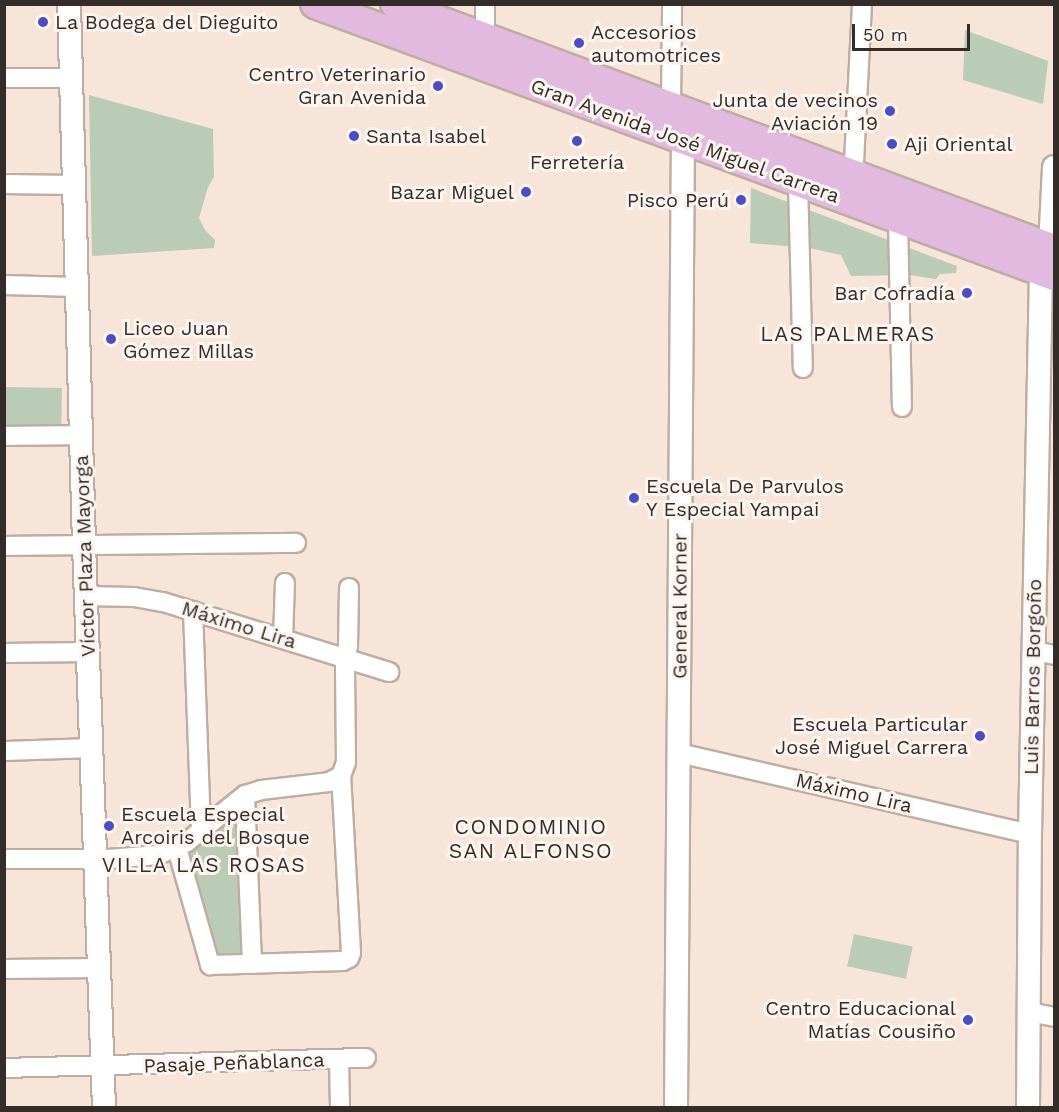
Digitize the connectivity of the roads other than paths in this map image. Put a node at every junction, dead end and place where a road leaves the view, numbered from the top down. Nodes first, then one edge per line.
1 (69, 4) edge
2 (315, 4) edge
3 (395, 4) edge
4 (485, 4) edge
5 (672, 4) edge
6 (862, 4) edge
7 (485, 38) junction
8 (4, 78) edge
9 (71, 78) junction
10 (671, 107) junction
11 (683, 141) junction
12 (1054, 167) edge
13 (798, 183) junction
14 (4, 184) edge
15 (74, 185) junction
16 (852, 188) junction
17 (898, 219) junction
18 (1050, 261) edge
19 (4, 285) edge
20 (77, 287) junction
21 (803, 368) dead end
22 (902, 407) dead end
23 (81, 435) junction
24 (4, 436) edge
25 (296, 543) dead end
26 (84, 544) junction
27 (4, 546) edge
28 (285, 583) dead end
29 (349, 588) dead end
30 (86, 596) junction
31 (193, 611) junction
32 (283, 639) junction
33 (88, 652) junction
34 (4, 653) edge
35 (1044, 653) edge
36 (345, 659) junction
37 (389, 672) dead end
38 (91, 748) junction
39 (4, 751) edge
40 (679, 753) junction
41 (341, 776) junction
42 (245, 795) junction
43 (201, 830) junction
44 (1030, 834) junction
45 (177, 848) junction
46 (4, 859) edge
47 (95, 859) junction
48 (252, 964) junction
49 (99, 968) junction
50 (4, 969) edge
51 (1029, 1012) junction
52 (1054, 1017) edge
53 (366, 1058) dead end
54 (339, 1059) junction
55 (4, 1068) edge
56 (102, 1068) junction
57 (104, 1107) edge
58 (340, 1107) edge
59 (676, 1107) edge
60 (1028, 1107) edge

1 - 9 street, Víctor Plaza Mayorga
2 - 11 main road, Gran Avenida José Miguel Carrera
3 - 7 main road, Gran Avenida José Miguel Carrera
4 - 7 street
5 - 10 street
6 - 16 street
7 - 10 main road, Gran Avenida José Miguel Carrera
8 - 9 street
9 - 15 street, Víctor Plaza Mayorga
10 - 11 street, General Korner
10 - 16 main road, Gran Avenida José Miguel Carrera
11 - 13 main road, Gran Avenida José Miguel Carrera
11 - 40 street, General Korner
12 - 18 street, Luis Barros Borgoño
13 - 16 main road, Gran Avenida José Miguel Carrera
13 - 21 street
14 - 15 street
15 - 20 street, Víctor Plaza Mayorga
16 - 17 main road, Gran Avenida José Miguel Carrera
16 - 18 main road, Gran Avenida José Miguel Carrera
17 - 18 main road, Gran Avenida José Miguel Carrera
17 - 22 street
18 - 35 street, Luis Barros Borgoño
19 - 20 street
20 - 23 street, Víctor Plaza Mayorga
23 - 24 street
23 - 26 street, Víctor Plaza Mayorga
25 - 26 street
26 - 27 street
26 - 30 street, Víctor Plaza Mayorga
28 - 32 street
29 - 36 street
30 - 31 street, Máximo Lira
30 - 33 street, Víctor Plaza Mayorga
31 - 32 street, Máximo Lira
31 - 43 street
32 - 36 street, Máximo Lira
33 - 34 street
33 - 38 street, Víctor Plaza Mayorga
35 - 44 street, Luis Barros Borgoño
36 - 37 street, Máximo Lira
36 - 41 street
38 - 39 street
38 - 47 street, Víctor Plaza Mayorga
40 - 44 street, Máximo Lira
40 - 59 street, General Korner
41 - 42 street
41 - 48 street
42 - 43 street
42 - 48 street
43 - 45 street
44 - 51 street, Luis Barros Borgoño
45 - 47 street
45 - 48 street
46 - 47 street
47 - 49 street, Víctor Plaza Mayorga
49 - 50 street
49 - 56 street, Víctor Plaza Mayorga
51 - 52 street
51 - 60 street, Luis Barros Borgoño
53 - 54 street, Pasaje Peñablanca
54 - 56 street, Pasaje Peñablanca
54 - 58 street
55 - 56 street, Pasaje Peñablanca
56 - 57 street, Víctor Plaza Mayorga

